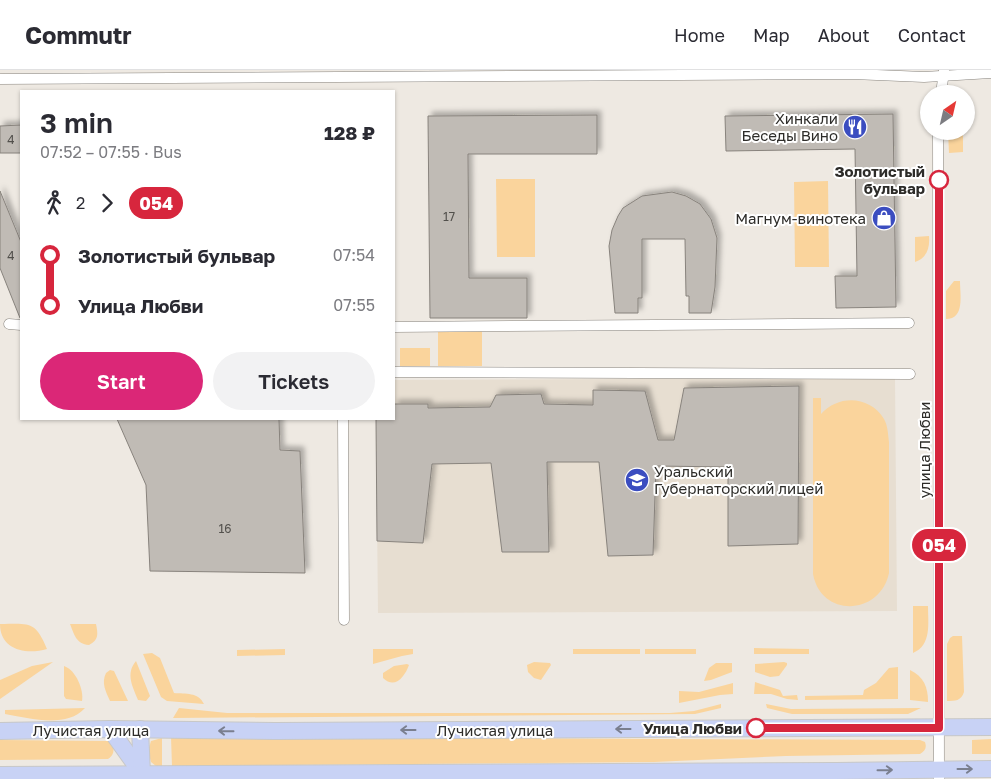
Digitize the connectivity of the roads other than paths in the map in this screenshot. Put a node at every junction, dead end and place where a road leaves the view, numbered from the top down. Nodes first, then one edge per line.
1 (913, 70) edge
2 (941, 73) edge
3 (991, 73) edge
4 (853, 74) junction
5 (0, 79) edge
6 (938, 140) edge
7 (909, 323) dead end
8 (9, 324) dead end
9 (20, 325) edge
10 (395, 327) edge
11 (395, 372) edge
12 (910, 374) dead end
13 (343, 420) edge
14 (344, 620) dead end
15 (991, 727) edge
16 (939, 728) junction
17 (110, 729) junction
18 (140, 729) junction
19 (0, 731) edge
20 (991, 769) edge
21 (142, 774) junction
22 (939, 774) edge
23 (0, 775) edge

1 - 4 street
2 - 3 street
2 - 4 street
4 - 5 street
6 - 16 street, улица Любви
7 - 10 street
8 - 9 street
11 - 12 street
13 - 14 street
15 - 16 main road, Лучистая улица
16 -> 18 main road, Лучистая улица
16 - 22 street, улица Любви
17 - 18 main road, Лучистая улица
17 - 19 main road, Лучистая улица
17 - 21 main road
18 - 21 main road
22 -> 20 main road
21 -> 22 main road
21 - 23 main road

